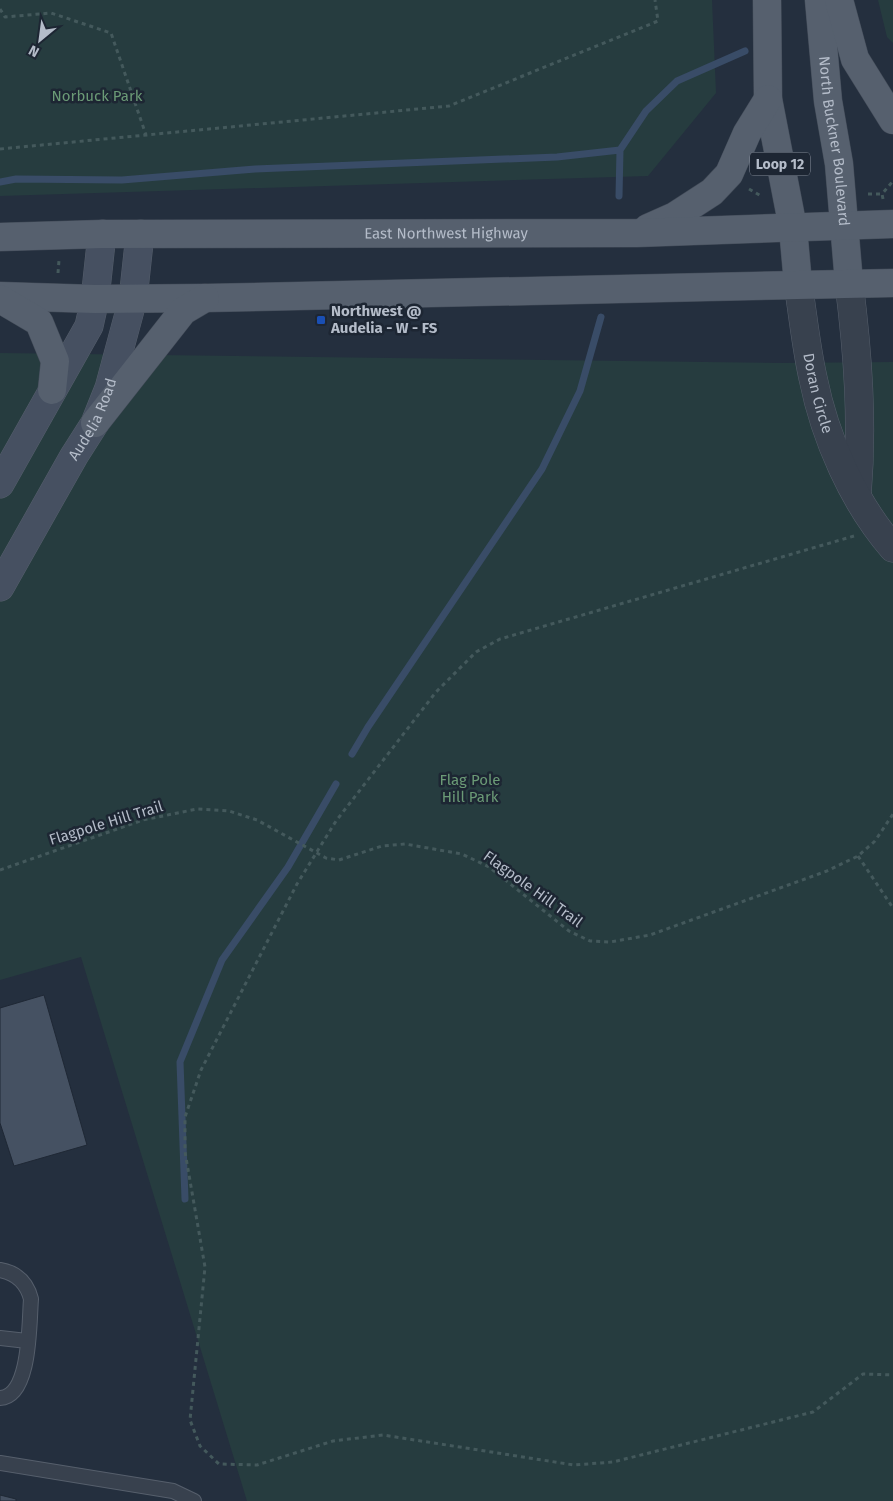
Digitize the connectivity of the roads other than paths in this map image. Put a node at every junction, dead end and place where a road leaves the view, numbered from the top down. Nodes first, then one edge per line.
1 (767, 0) edge
2 (818, 0) edge
3 (839, 0) edge
4 (768, 99) junction
5 (893, 120) edge
6 (844, 224) junction
7 (893, 224) edge
8 (793, 228) junction
9 (637, 233) junction
10 (102, 234) junction
11 (140, 234) junction
12 (0, 237) edge
13 (849, 283) junction
14 (893, 283) edge
15 (798, 284) junction
16 (0, 298) edge
17 (205, 298) junction
18 (95, 299) junction
19 (133, 299) junction
20 (52, 390) junction
21 (96, 423) junction
22 (0, 484) edge
23 (857, 496) junction
24 (885, 539) edge
25 (0, 587) edge
26 (0, 1270) edge
27 (0, 1338) edge
28 (27, 1341) junction
29 (0, 1398) edge
30 (0, 1462) edge
31 (194, 1501) edge

1 - 4 main road, Loop 12
2 - 6 main road, North Buckner Boulevard
3 - 5 main road
4 - 8 main road, Loop 12
4 - 9 main road
6 - 7 main road, East Northwest Highway
6 - 8 main road, East Northwest Highway
6 - 13 main road, North Buckner Boulevard
8 - 9 main road, East Northwest Highway
8 - 15 main road, Loop 12
9 - 11 main road, East Northwest Highway
10 - 11 main road, East Northwest Highway
10 - 12 main road, East Northwest Highway
10 - 18 main road
11 - 19 main road, Audelia Road
13 - 14 main road
13 - 15 main road
13 - 23 street
15 - 17 main road
15 - 23 street, Doran Circle
16 - 18 main road
16 - 20 main road
17 - 19 main road
17 - 21 main road
18 - 19 main road
18 - 20 main road
19 - 21 main road, Audelia Road
20 - 22 main road
21 - 25 main road, Audelia Road
23 - 24 street, Doran Circle
26 - 28 lane
27 - 28 lane
28 - 29 lane
30 - 31 lane

